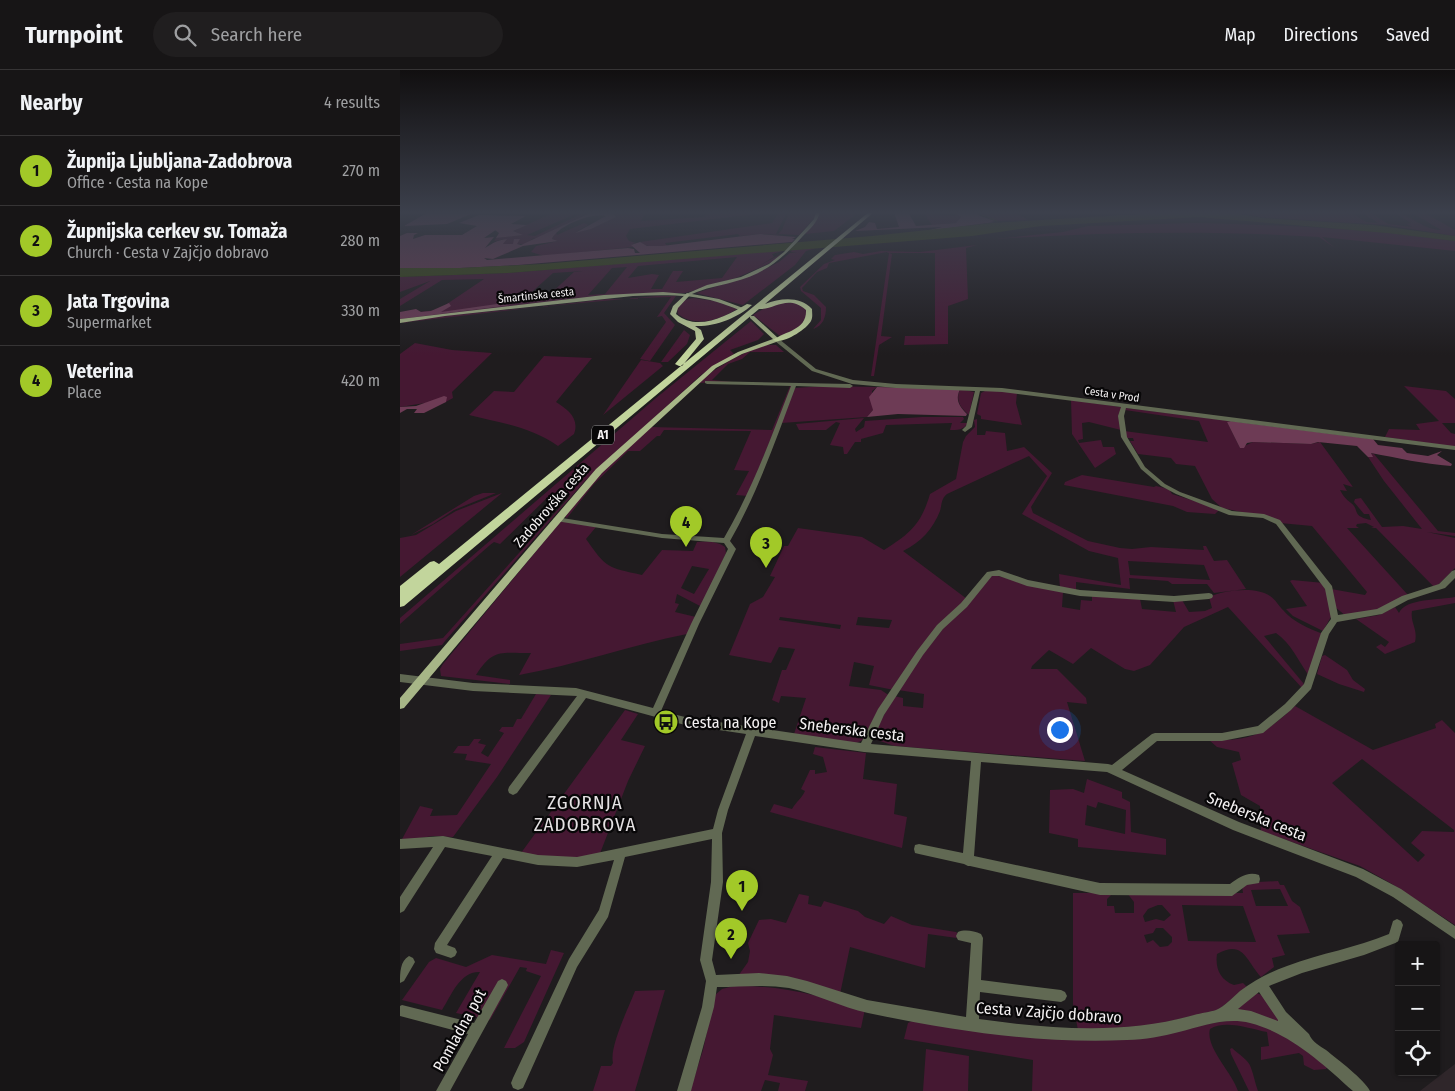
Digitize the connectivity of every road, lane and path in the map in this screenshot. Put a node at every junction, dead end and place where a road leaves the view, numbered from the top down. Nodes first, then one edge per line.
1 (779, 260) edge
2 (812, 260) edge
3 (814, 260) edge
4 (809, 264) junction
5 (687, 295) junction
6 (758, 301) junction
7 (741, 309) dead end
8 (747, 318) junction
9 (400, 321) edge
10 (777, 340) junction
11 (679, 364) junction
12 (708, 382) dead end
13 (869, 384) junction
14 (794, 385) junction
15 (978, 388) junction
16 (1124, 406) junction
17 (965, 430) dead end
18 (1455, 448) edge
19 (556, 519) junction
20 (726, 541) junction
21 (1455, 573) edge
22 (400, 592) edge
23 (1209, 596) dead end
24 (400, 603) edge
25 (1335, 619) junction
26 (400, 678) edge
27 (420, 682) junction
28 (584, 694) junction
29 (400, 706) edge
30 (655, 713) junction
31 (752, 732) junction
32 (864, 748) junction
33 (976, 758) junction
34 (1114, 770) junction
35 (513, 790) dead end
36 (717, 833) junction
37 (444, 841) junction
38 (400, 844) edge
39 (919, 849) dead end
40 (501, 852) junction
41 (621, 854) junction
42 (968, 861) junction
43 (1255, 879) dead end
44 (400, 907) edge
45 (1397, 924) dead end
46 (1455, 933) edge
47 (962, 936) dead end
48 (451, 952) dead end
49 (409, 962) dead end
50 (400, 976) edge
51 (712, 981) junction
52 (502, 984) dead end
53 (1261, 984) junction
54 (974, 985) junction
55 (1061, 996) dead end
56 (402, 1011) dead end
57 (1222, 1014) junction
58 (972, 1024) junction
59 (477, 1030) junction
60 (1315, 1049) junction
61 (518, 1083) dead end
62 (443, 1091) edge
63 (684, 1091) edge
64 (1363, 1091) edge

1 - 5 main road, Šmartinska cesta
2 - 6 highway, A1
3 - 4 highway, A1
4 - 8 highway, A1
4 - 10 highway
5 - 6 highway
5 - 7 main road
5 - 9 main road, Šmartinska cesta
5 - 11 highway
6 - 11 highway, A1
8 - 10 main road
8 - 10 highway
8 - 24 highway, A1
10 - 13 street, Cesta v Prod
10 - 19 main road, Zadobrovška cesta
11 - 22 highway, A1
12 - 14 street
13 - 14 street
13 - 15 street, Cesta v Prod
14 - 20 street
15 - 16 street, Cesta v Prod
15 - 17 street
16 - 18 street, Cesta v Prod
16 - 25 street
19 - 20 street
19 - 27 main road, Zadobrovška cesta
20 - 30 street
21 - 25 street
23 - 32 street
25 - 34 street
26 - 27 street, Sneberska cesta
27 - 28 street, Sneberska cesta
27 - 29 main road, Zadobrovška cesta
28 - 30 street, Sneberska cesta
28 - 35 street
30 - 31 street, Sneberska cesta
31 - 32 street, Sneberska cesta
31 - 36 street
32 - 33 street, Sneberska cesta
33 - 34 street, Sneberska cesta
33 - 42 street
34 - 46 street, Sneberska cesta
36 - 41 street
36 - 51 street
37 - 38 street
37 - 40 street
37 - 44 street
39 - 42 street
40 - 41 street
40 - 48 street
41 - 61 street
42 - 43 street
45 - 53 street
47 - 54 street
49 - 50 street
51 - 58 street, Cesta v Zajčjo dobravo
51 - 63 street
52 - 59 street, Pomladna pot
53 - 57 street
53 - 60 street
54 - 55 street
54 - 58 street
56 - 59 street
57 - 58 street, Cesta v Zajčjo dobravo
57 - 60 street, Cesta v Zajčjo dobravo
59 - 62 street, Pomladna pot
60 - 64 street, Cesta v Zajčjo dobravo

